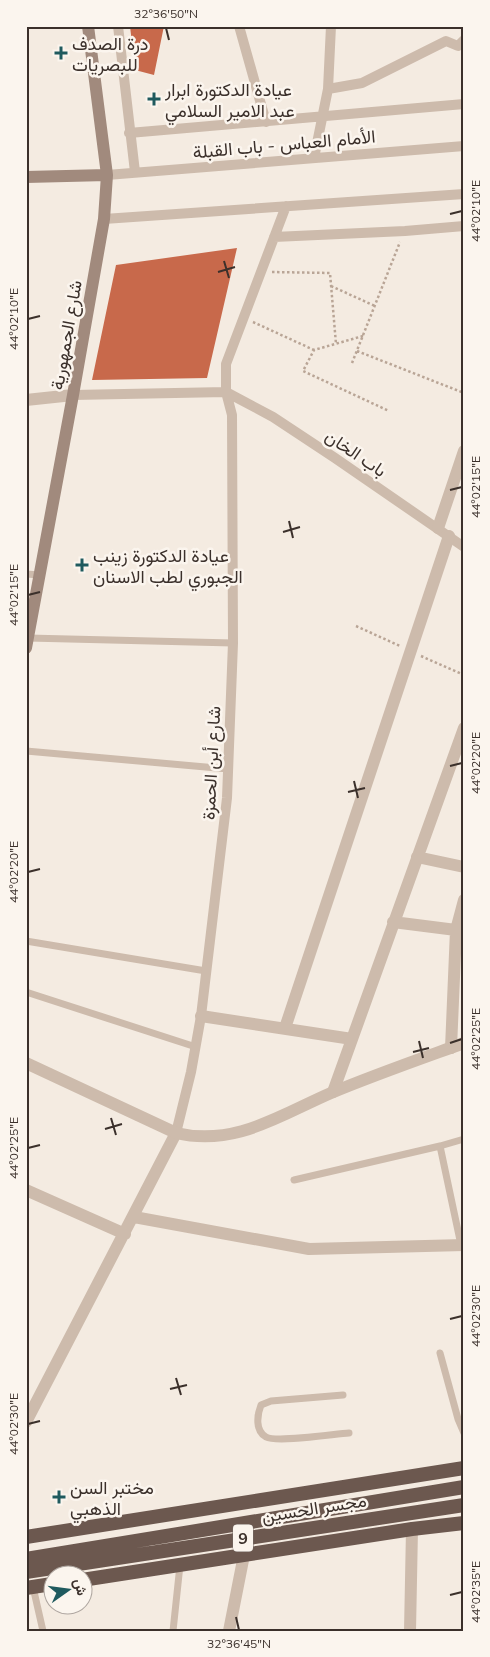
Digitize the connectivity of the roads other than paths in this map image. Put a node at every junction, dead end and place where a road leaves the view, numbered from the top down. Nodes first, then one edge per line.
1 (88, 26) edge
2 (118, 26) edge
3 (239, 26) edge
4 (331, 26) edge
5 (464, 40) edge
6 (328, 89) junction
7 (464, 104) edge
8 (323, 116) junction
9 (266, 122) junction
10 (129, 133) junction
11 (464, 146) edge
12 (314, 158) junction
13 (135, 172) junction
14 (107, 175) junction
15 (26, 177) edge
16 (464, 194) edge
17 (286, 206) junction
18 (104, 219) junction
19 (464, 226) edge
20 (274, 236) junction
21 (226, 392) junction
22 (74, 395) junction
23 (26, 400) edge
24 (464, 451) edge
25 (438, 528) junction
26 (449, 536) junction
27 (464, 547) edge
28 (26, 574) edge
29 (40, 576) junction
30 (27, 641) edge
31 (233, 643) junction
32 (464, 728) edge
33 (26, 751) edge
34 (228, 769) junction
35 (417, 857) junction
36 (464, 867) edge
37 (464, 900) edge
38 (393, 922) junction
39 (460, 929) edge
40 (26, 941) edge
41 (206, 971) junction
42 (26, 992) edge
43 (201, 1016) junction
44 (284, 1028) junction
45 (352, 1039) junction
46 (458, 1046) edge
47 (196, 1047) junction
48 (26, 1063) edge
49 (333, 1092) junction
50 (176, 1133) junction
51 (464, 1139) edge
52 (440, 1146) junction
53 (294, 1180) dead end
54 (26, 1190) edge
55 (134, 1216) junction
56 (125, 1234) junction
57 (462, 1245) edge
58 (440, 1353) dead end
59 (342, 1395) dead end
60 (26, 1422) edge
61 (464, 1432) edge
62 (349, 1433) dead end
63 (464, 1468) edge
64 (461, 1487) edge
65 (462, 1505) edge
66 (464, 1523) edge
67 (412, 1529) junction
68 (26, 1537) edge
69 (244, 1555) junction
70 (26, 1559) edge
71 (180, 1565) junction
72 (26, 1572) edge
73 (92, 1578) edge
74 (42, 1586) edge
75 (29, 1588) edge
76 (43, 1631) edge
77 (174, 1631) edge
78 (229, 1631) edge
79 (410, 1631) edge

1 - 14 main road, شارع الجمهورية
2 - 10 street
3 - 9 street
4 - 6 street
5 - 6 street
6 - 8 street
7 - 8 street
8 - 9 street
8 - 12 street
9 - 10 street
10 - 13 street
11 - 12 street, الأمام العباس - باب القبلة
12 - 13 street, الأمام العباس - باب القبلة
13 - 14 street, الأمام العباس - باب القبلة
14 - 15 main road
14 - 18 main road, شارع الجمهورية
16 - 17 street
17 - 18 street
17 - 20 street, شارع أبن الحمزة
18 - 22 main road, شارع الجمهورية
19 - 20 street
20 - 21 street, شارع أبن الحمزة
21 - 22 street
21 - 25 street, باب الخان
21 - 31 street, شارع أبن الحمزة
22 - 23 street
22 - 29 main road, شارع الجمهورية
24 - 25 street
25 - 26 street, باب الخان
26 - 27 street, باب الخان
26 - 44 street
28 - 29 lane
29 - 30 main road, شارع الجمهورية
30 - 31 lane
31 - 34 street, شارع أبن الحمزة
32 - 35 street
33 - 34 lane
34 - 41 street, شارع أبن الحمزة
35 - 36 street
35 - 38 street
37 - 39 street
38 - 39 street
38 - 45 street
39 - 46 street
40 - 41 lane
41 - 43 street, شارع أبن الحمزة
42 - 47 lane
43 - 44 street
43 - 47 street, شارع أبن الحمزة
44 - 45 street
45 - 49 street
46 - 49 street
47 - 50 street, شارع أبن الحمزة
48 - 50 street
49 - 50 street
50 - 55 street
51 - 52 lane
52 - 53 lane
52 - 57 lane
54 - 56 street
55 - 56 street
55 - 57 street
56 - 60 street
58 - 61 lane
59 - 62 lane
63 - 68 highway
64 - 70 highway, مجسر الحسين / 9
65 - 72 highway, مجسر الحسين / 9
66 - 67 highway
67 - 69 highway
67 - 79 street
69 - 71 highway
69 - 78 street
71 - 73 highway
71 - 77 lane
74 - 75 highway
75 - 76 lane

